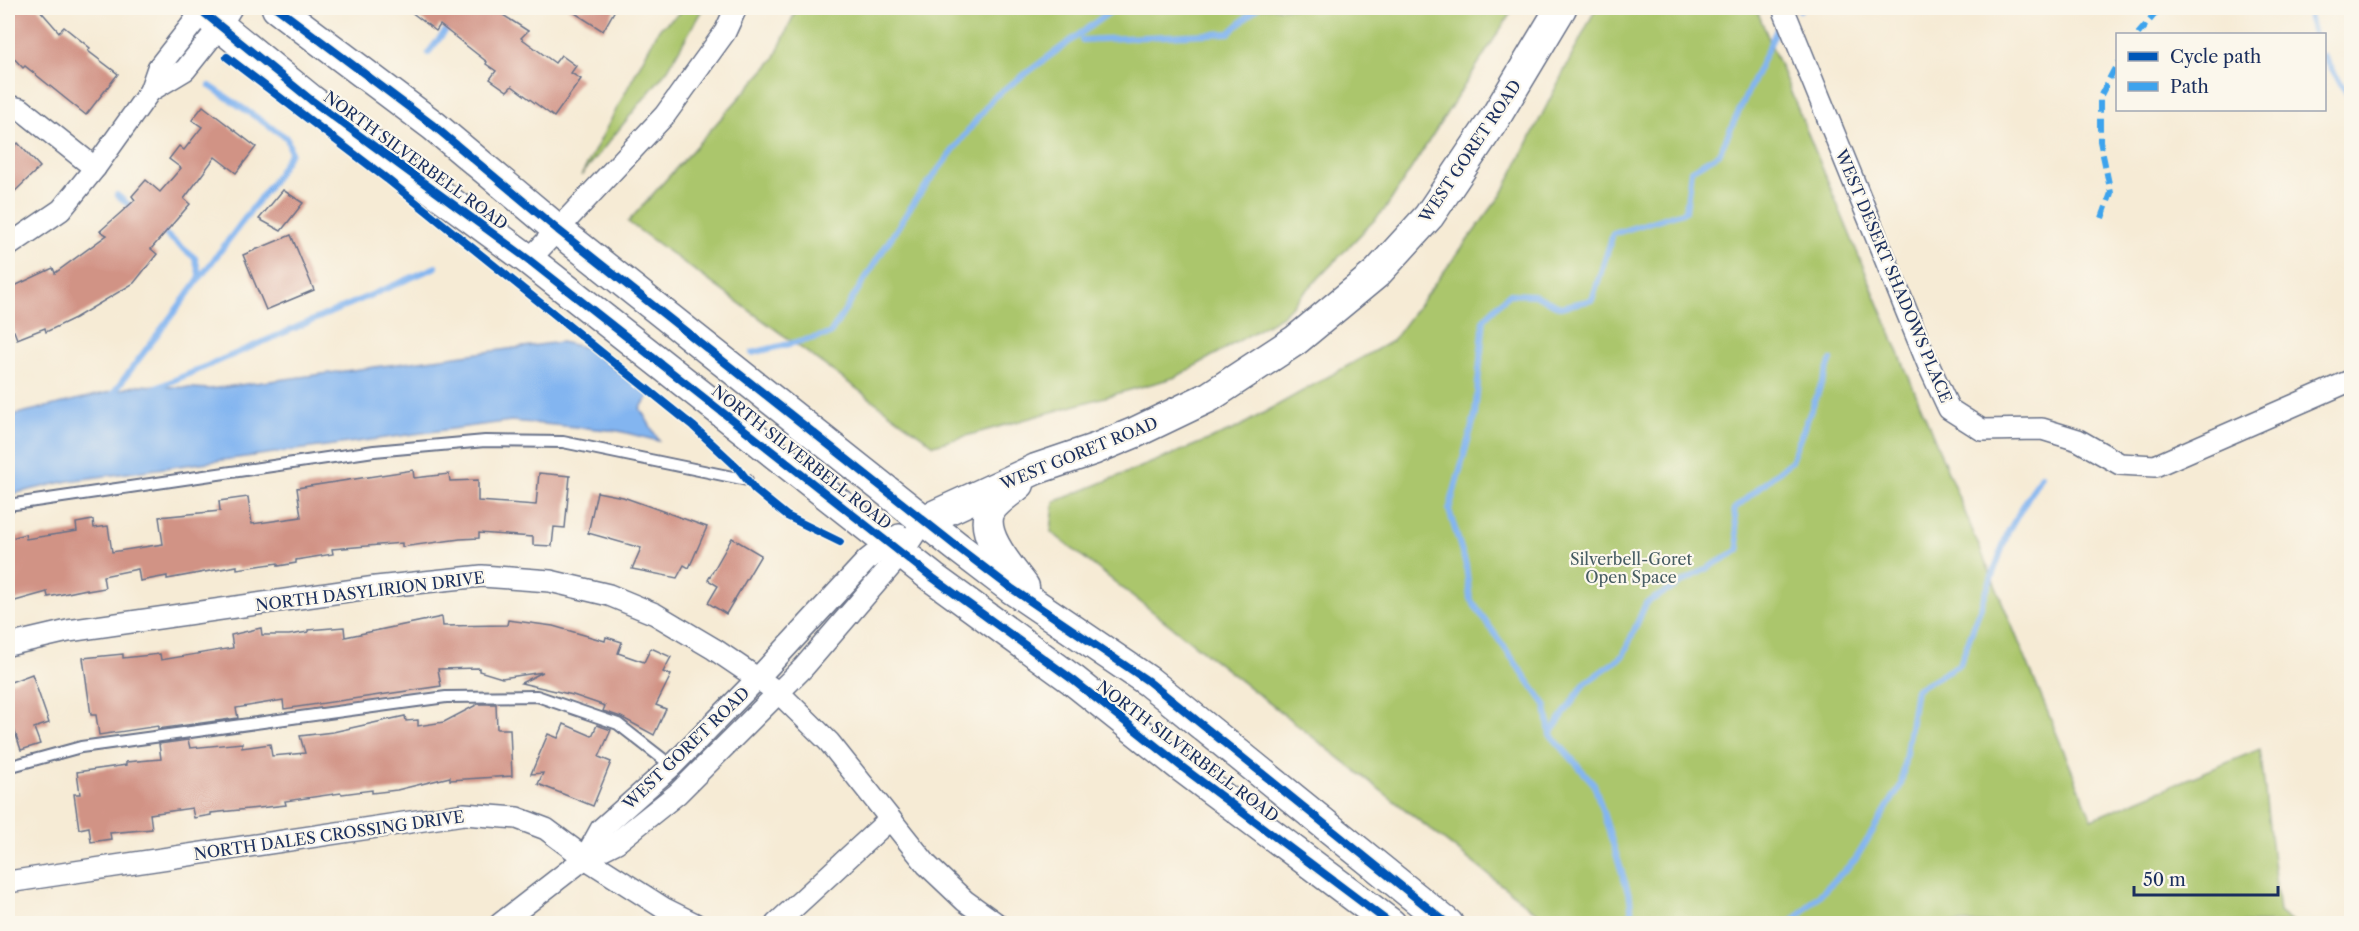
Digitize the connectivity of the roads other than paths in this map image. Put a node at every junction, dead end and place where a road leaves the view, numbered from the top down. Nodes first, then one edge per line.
1 (277, 8) edge
2 (736, 8) edge
3 (1561, 8) edge
4 (1783, 8) edge
5 (211, 12) edge
6 (8, 106) edge
7 (95, 168) junction
8 (558, 230) junction
9 (8, 246) edge
10 (529, 260) junction
11 (2352, 380) edge
12 (1036, 469) junction
13 (747, 480) dead end
14 (8, 505) edge
15 (923, 521) junction
16 (895, 548) junction
17 (1038, 606) junction
18 (8, 645) edge
19 (758, 678) junction
20 (779, 693) junction
21 (672, 766) junction
22 (8, 767) edge
23 (890, 819) junction
24 (585, 858) junction
25 (8, 882) edge
26 (500, 924) edge
27 (694, 924) edge
28 (776, 924) edge
29 (996, 924) edge
30 (1391, 924) edge
31 (1448, 924) edge

1 - 8 main road, NORTH SILVERBELL ROAD
2 - 8 street
3 - 12 main road, WEST GORET ROAD
4 - 11 street, WEST DESERT SHADOWS PLACE
5 - 7 street
5 - 10 main road, NORTH SILVERBELL ROAD
6 - 7 street
7 - 9 street
8 - 10 street
8 - 15 main road, NORTH SILVERBELL ROAD
10 - 16 main road, NORTH SILVERBELL ROAD
12 - 15 main road, WEST GORET ROAD
12 - 17 main road
13 - 14 lane
15 - 16 street, WEST GORET ROAD
15 - 17 main road, NORTH SILVERBELL ROAD
16 - 19 street, WEST GORET ROAD
16 - 20 street, WEST GORET ROAD
16 - 30 main road, NORTH SILVERBELL ROAD
17 - 31 main road, NORTH SILVERBELL ROAD
18 - 19 street, NORTH DASYLIRION DRIVE
19 - 20 street, NORTH DASYLIRION DRIVE
19 - 21 street, WEST GORET ROAD
20 - 23 street, NORTH DASYLIRION DRIVE
20 - 24 street, WEST GORET ROAD
21 - 22 lane
21 - 24 street, WEST GORET ROAD
23 - 28 street
23 - 29 street, NORTH DASYLIRION DRIVE
24 - 25 street, NORTH DALES CROSSING DRIVE
24 - 26 street, WEST GORET ROAD
24 - 27 street, NORTH DALES CROSSING DRIVE

